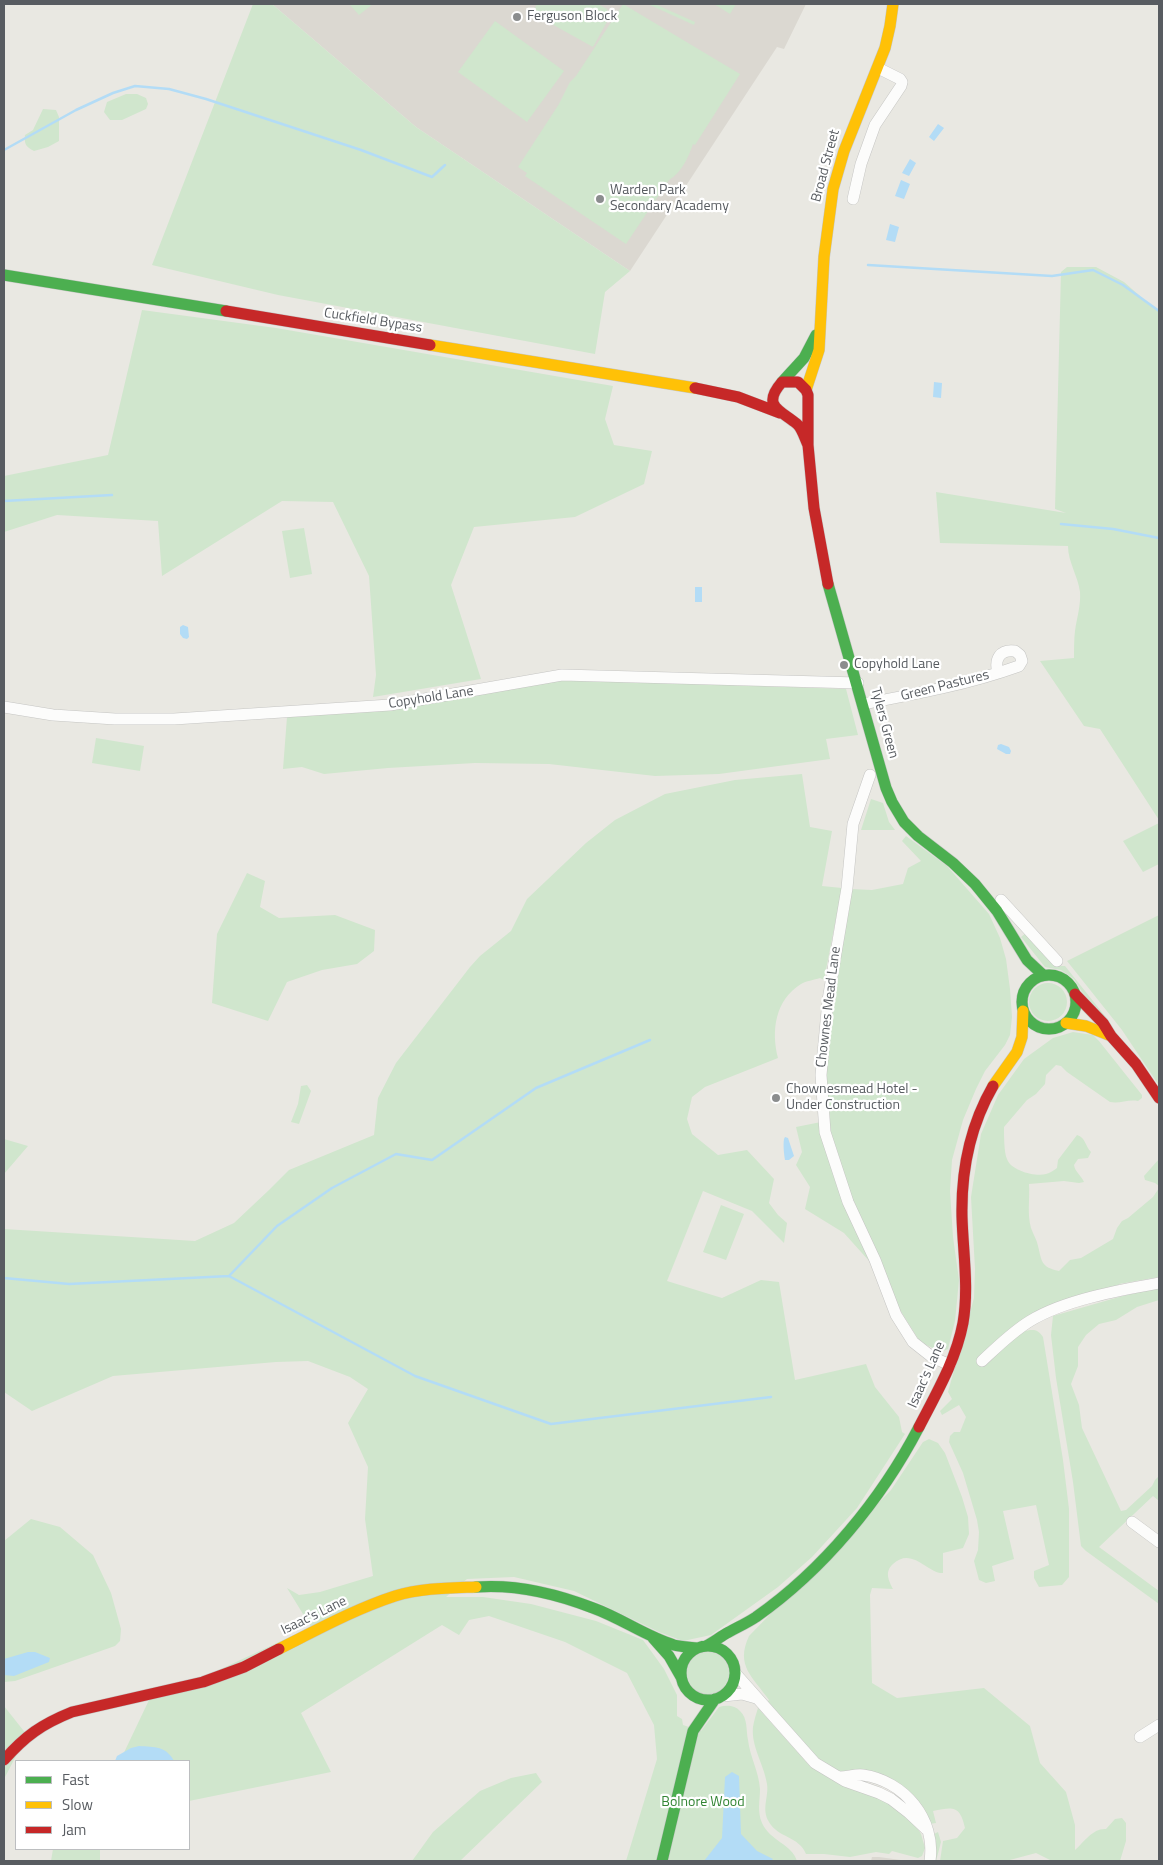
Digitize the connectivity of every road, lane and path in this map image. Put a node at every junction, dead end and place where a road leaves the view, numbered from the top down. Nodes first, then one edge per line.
1 (893, 4) edge
2 (878, 68) junction
3 (853, 199) dead end
4 (824, 264) joint
5 (4, 275) edge
6 (819, 330) junction
7 (780, 384) junction
8 (807, 395) junction
9 (738, 397) junction
10 (783, 414) junction
11 (808, 445) junction
12 (998, 673) dead end
13 (858, 683) junction
14 (864, 704) junction
15 (4, 707) edge
16 (870, 775) dead end
17 (1001, 900) dead end
18 (1026, 927) junction
19 (1011, 935) junction
20 (1058, 961) dead end
21 (1015, 964) dead end
22 (1044, 975) junction
23 (1075, 994) junction
24 (1023, 1011) junction
25 (1066, 1023) junction
26 (1055, 1028) junction
27 (1111, 1036) junction
28 (1017, 1052) junction
29 (1159, 1098) edge
30 (1159, 1284) edge
31 (982, 1361) dead end
32 (950, 1365) junction
33 (1132, 1522) dead end
34 (1158, 1538) edge
35 (745, 1624) junction
36 (652, 1636) junction
37 (701, 1647) junction
38 (734, 1669) junction
39 (682, 1677) junction
40 (689, 1692) junction
41 (719, 1697) junction
42 (756, 1698) junction
43 (1159, 1725) edge
44 (693, 1731) junction
45 (1140, 1737) dead end
46 (4, 1760) edge
47 (662, 1861) edge
48 (930, 1861) edge

1 - 2 main road, Broad Street
2 - 3 street
2 - 4 main road, Broad Street
4 - 6 main road, Tylers Green
5 - 9 main road, Cuckfield Bypass
6 - 7 main road, Tylers Green
6 - 8 main road, Tylers Green
7 - 8 main road
7 - 9 main road, Cuckfield Bypass
7 - 10 main road
8 - 10 main road
8 - 11 main road, Tylers Green
9 - 10 main road, Cuckfield Bypass
10 - 11 main road, Tylers Green
11 - 13 main road, Tylers Green
12 - 14 street, Green Pastures
13 - 14 main road, Tylers Green
13 - 15 street, Copyhold Lane
14 - 19 main road, Tylers Green
16 - 32 street, Chownes Mead Lane
17 - 18 street
18 - 19 street
18 - 20 street
19 - 21 main road, Tylers Green
19 - 22 main road, Tylers Green
22 - 23 main road
22 - 24 main road
23 - 25 main road
23 - 27 main road
24 - 26 main road
24 - 28 main road, Isaac's Lane
25 - 26 main road
25 - 27 main road
26 - 28 main road, Isaac's Lane
27 - 29 main road
28 - 32 main road, Isaac's Lane
30 - 31 street
32 - 35 main road, Isaac's Lane
33 - 34 street
35 - 37 main road, Isaac's Lane
35 - 38 main road, Isaac's Lane
36 - 37 main road, Isaac's Lane
36 - 39 main road, Isaac's Lane
36 - 46 main road, Isaac's Lane
37 - 38 main road
37 - 39 main road
38 - 41 main road
38 - 42 street
39 - 40 main road
40 - 41 main road
40 - 44 main road
41 - 42 street
41 - 44 main road
42 - 48 street
43 - 45 street
44 - 47 main road

